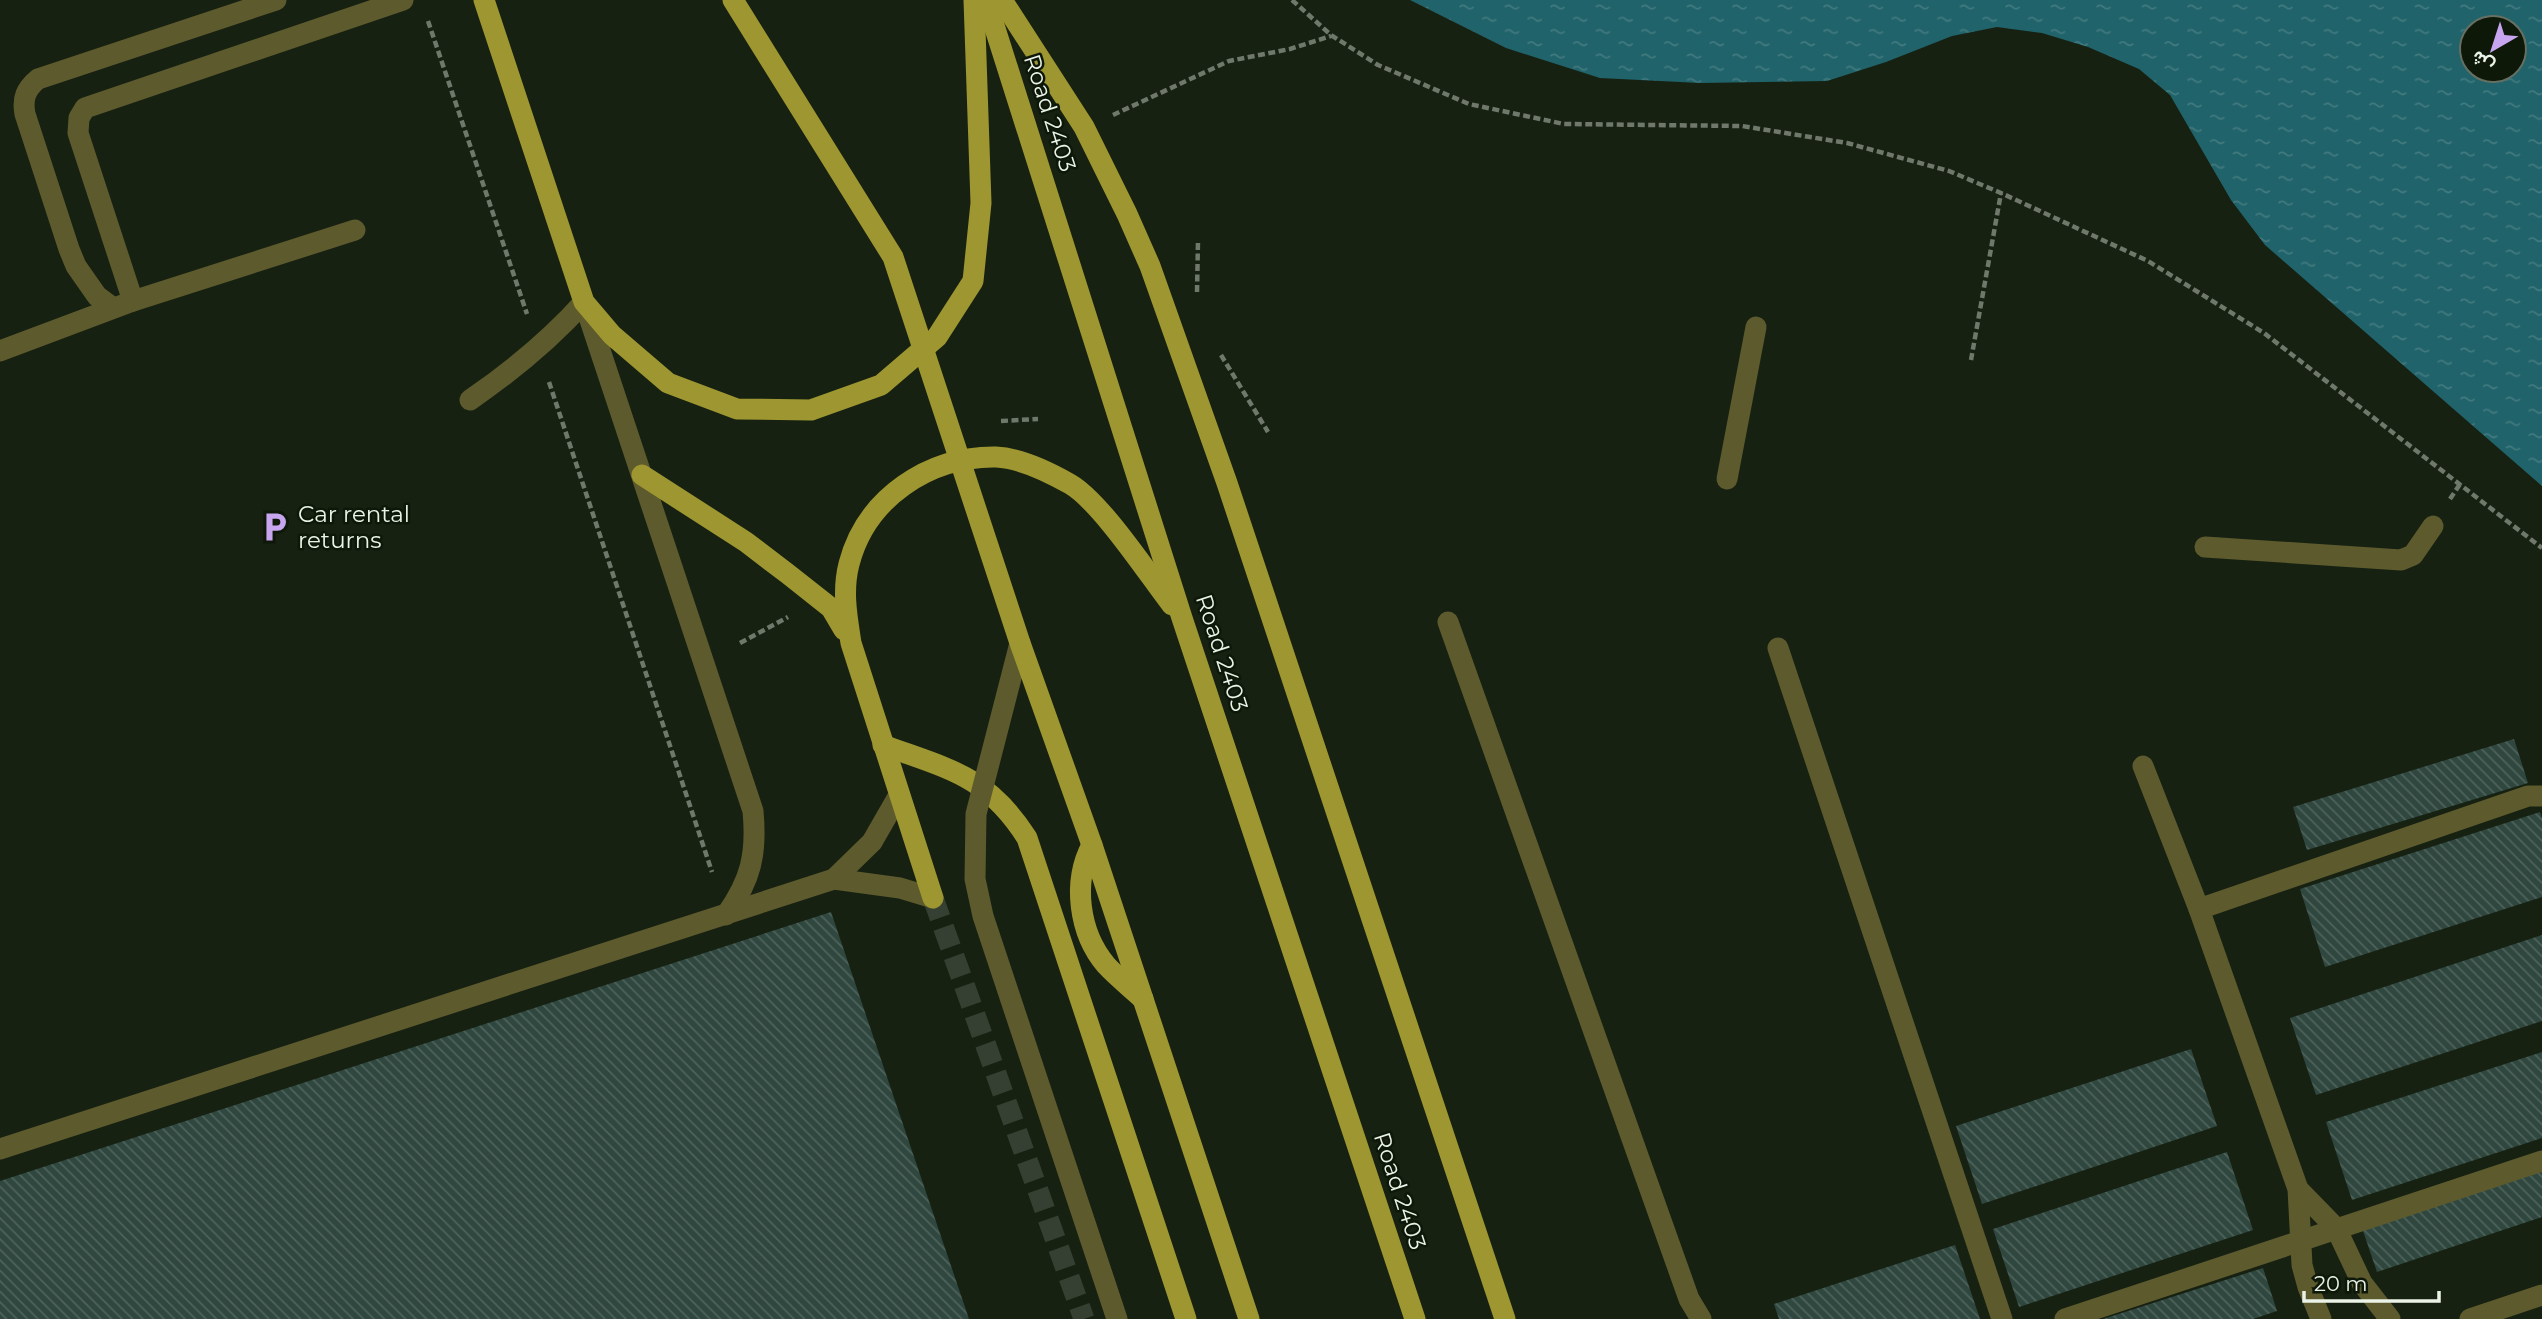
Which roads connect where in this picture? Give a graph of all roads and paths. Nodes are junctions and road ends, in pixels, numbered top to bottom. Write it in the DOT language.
graph roads {
  1 [pos="276,0"];
  2 [pos="403,0"];
  3 [pos="484,0"];
  4 [pos="733,0"];
  5 [pos="974,0"];
  6 [pos="986,0"];
  7 [pos="1002,0"];
  8 [pos="1292,0"];
  9 [pos="425,13"];
  10 [pos="1331,36"];
  11 [pos="1084,127"];
  12 [pos="2001,193"];
  13 [pos="355,230"];
  14 [pos="1198,242"];
  15 [pos="1197,297"];
  16 [pos="133,301"];
  17 [pos="584,302"];
  18 [pos="113,308"];
  19 [pos="1756,327"];
  20 [pos="538,348"];
  21 [pos="0,351"];
  22 [pos="1219,352"];
  23 [pos="1971,360"];
  24 [pos="470,400"];
  25 [pos="1268,432"];
  26 [pos="642,475"];
  27 [pos="1727,479"];
  28 [pos="2433,526"];
  29 [pos="2205,547"];
  30 [pos="2542,548"];
  31 [pos="789,617"];
  32 [pos="1182,618"];
  33 [pos="1448,622"];
  34 [pos="740,643"];
  35 [pos="851,643"];
  36 [pos="1020,643"];
  37 [pos="1778,648"];
  38 [pos="883,744"];
  39 [pos="2143,766"];
  40 [pos="899,795"];
  41 [pos="2542,796"];
  42 [pos="1092,845"];
  43 [pos="834,879"];
  44 [pos="933,898"];
  45 [pos="2199,909"];
  46 [pos="726,915"];
  47 [pos="1143,999"];
  48 [pos="0,1149"];
  49 [pos="2542,1161"];
  50 [pos="2298,1189"];
  51 [pos="2336,1228"];
  52 [pos="2300,1240"];
  53 [pos="2542,1295"];
  54 [pos="2519,1311"];
  55 [pos="1117,1319"];
  56 [pos="1186,1319"];
  57 [pos="1250,1319"];
  58 [pos="1415,1319"];
  59 [pos="1505,1319"];
  60 [pos="1701,1319"];
  61 [pos="2002,1319"];
  62 [pos="2065,1319"];
  63 [pos="2321,1319"];
  64 [pos="2390,1319"];
  65 [pos="2470,1319"];
  1 -- 18 [label="lane"];
  2 -- 16 [label="lane"];
  3 -- 17 [label="main road"];
  4 -- 36 [label="main road, bridge"];
  5 -- 17 [label="main road"];
  6 -- 32 [label="main road, Road 2403"];
  7 -- 11 [label="main road"];
  8 -- 10 [label="path"];
  9 -- 20 [label="path"];
  10 -- 11 [label="path"];
  10 -- 12 [label="path"];
  11 -- 59 [label="main road"];
  12 -- 23 [label="path"];
  12 -- 30 [label="path"];
  13 -- 16 [label="lane"];
  14 -- 15 [label="path"];
  16 -- 18 [label="lane"];
  17 -- 20 [label="lane"];
  17 -- 26 [label="lane"];
  18 -- 21 [label="lane"];
  19 -- 27 [label="lane"];
  20 -- 24 [label="lane"];
  20 -- 46 [label="path"];
  22 -- 25 [label="path"];
  26 -- 35 [label="main road"];
  26 -- 46 [label="lane"];
  28 -- 29 [label="lane"];
  31 -- 34 [label="path"];
  32 -- 35 [label="main road"];
  32 -- 58 [label="main road, Road 2403"];
  33 -- 60 [label="lane"];
  35 -- 38 [label="main road"];
  36 -- 42 [label="main road, bridge"];
  36 -- 55 [label="lane, bridge"];
  37 -- 61 [label="lane"];
  38 -- 40 [label="main road"];
  38 -- 56 [label="main road"];
  39 -- 45 [label="lane"];
  40 -- 43 [label="lane"];
  40 -- 44 [label="main road"];
  41 -- 45 [label="lane"];
  42 -- 47 [label="main road, bridge"];
  42 -- 47 [label="main road, bridge"];
  43 -- 44 [label="lane"];
  43 -- 46 [label="lane"];
  45 -- 50 [label="lane"];
  46 -- 48 [label="lane"];
  47 -- 57 [label="main road, bridge"];
  49 -- 51 [label="lane"];
  50 -- 51 [label="lane"];
  50 -- 52 [label="lane"];
  51 -- 52 [label="lane"];
  51 -- 64 [label="lane"];
  52 -- 62 [label="lane"];
  52 -- 63 [label="lane"];
  53 -- 54 [label="lane"];
  54 -- 65 [label="lane"];
}
